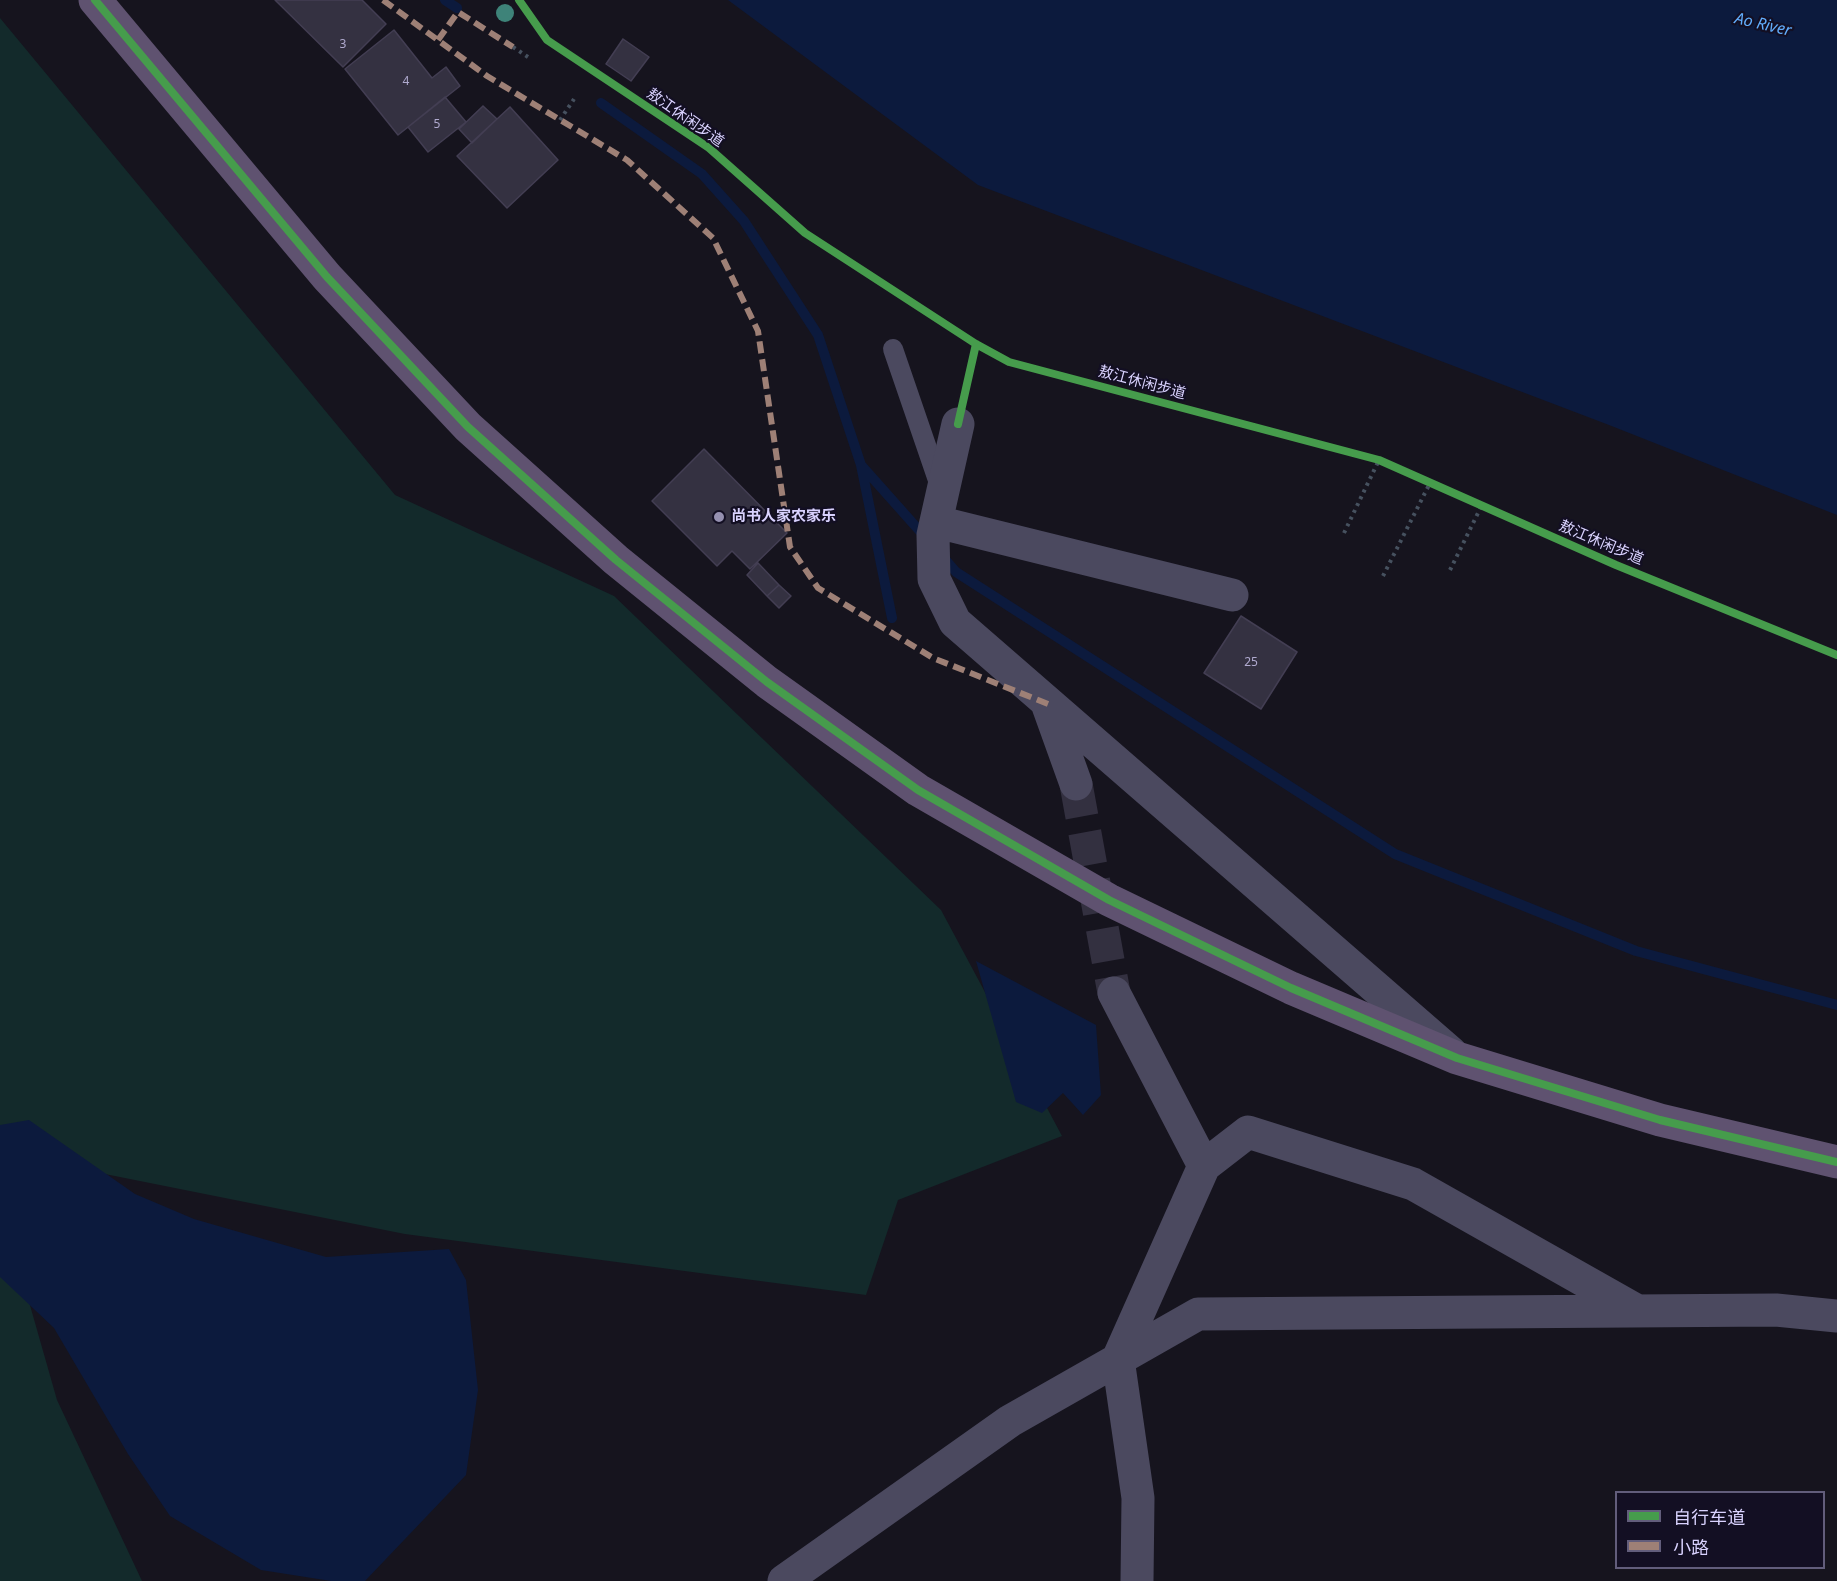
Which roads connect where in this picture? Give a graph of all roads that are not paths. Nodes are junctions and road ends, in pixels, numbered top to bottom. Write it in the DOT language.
graph roads {
  1 [pos="95,0"];
  2 [pos="893,349"];
  3 [pos="958,424"];
  4 [pos="938,517"];
  5 [pos="1232,595"];
  6 [pos="1048,704"];
  7 [pos="1076,784"];
  8 [pos="1114,993"];
  9 [pos="1457,1058"];
  10 [pos="1837,1162"];
  11 [pos="1204,1166"];
  12 [pos="1637,1311"];
  13 [pos="1837,1316"];
  14 [pos="1118,1359"];
  15 [pos="784,1581"];
  16 [pos="1137,1581"];
  1 -- 9 [label="main road"];
  2 -- 4 [label="lane"];
  3 -- 4 [label="street"];
  4 -- 5 [label="street"];
  4 -- 6 [label="street"];
  6 -- 7 [label="street"];
  6 -- 9 [label="street"];
  8 -- 11 [label="street"];
  9 -- 10 [label="main road"];
  11 -- 12 [label="street"];
  11 -- 14 [label="street"];
  12 -- 13 [label="street"];
  12 -- 14 [label="street"];
  14 -- 15 [label="street"];
  14 -- 16 [label="street"];
}
